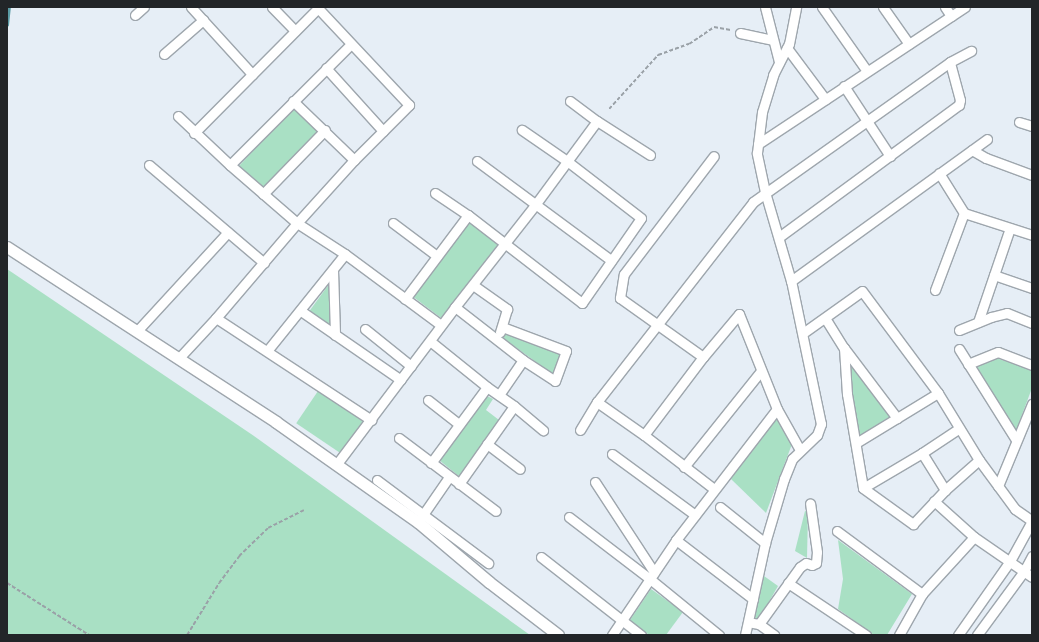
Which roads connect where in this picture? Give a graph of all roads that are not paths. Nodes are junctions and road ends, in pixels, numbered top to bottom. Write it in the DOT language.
graph roads {
  1 [pos="144,7"];
  2 [pos="191,7"];
  3 [pos="272,7"];
  4 [pos="765,7"];
  5 [pos="796,7"];
  6 [pos="822,7"];
  7 [pos="883,7"];
  8 [pos="945,7"];
  9 [pos="965,7"];
  10 [pos="319,8"];
  11 [pos="953,12"];
  12 [pos="135,15"];
  13 [pos="203,20"];
  14 [pos="295,31"];
  15 [pos="740,33"];
  16 [pos="772,40"];
  17 [pos="351,44"];
  18 [pos="908,44"];
  19 [pos="787,48"];
  20 [pos="971,51"];
  21 [pos="164,54"];
  22 [pos="779,62"];
  23 [pos="950,62"];
  24 [pos="326,68"];
  25 [pos="867,71"];
  26 [pos="252,74"];
  27 [pos="844,86"];
  28 [pos="825,99"];
  29 [pos="293,101"];
  30 [pos="570,101"];
  31 [pos="178,116"];
  32 [pos="597,121"];
  33 [pos="868,121"];
  34 [pos="1019,122"];
  35 [pos="1032,126"];
  36 [pos="325,130"];
  37 [pos="522,130"];
  38 [pos="383,131"];
  39 [pos="194,133"];
  40 [pos="987,139"];
  41 [pos="758,144"];
  42 [pos="972,150"];
  43 [pos="650,155"];
  44 [pos="714,156"];
  45 [pos="890,156"];
  46 [pos="354,160"];
  47 [pos="477,161"];
  48 [pos="567,161"];
  49 [pos="149,165"];
  50 [pos="230,165"];
  51 [pos="939,173"];
  52 [pos="1032,175"];
  53 [pos="765,192"];
  54 [pos="435,193"];
  55 [pos="263,194"];
  56 [pos="535,205"];
  57 [pos="964,213"];
  58 [pos="468,215"];
  59 [pos="297,222"];
  60 [pos="393,223"];
  61 [pos="1010,228"];
  62 [pos="228,232"];
  63 [pos="1032,235"];
  64 [pos="779,237"];
  65 [pos="506,243"];
  66 [pos="7,247"];
  67 [pos="345,254"];
  68 [pos="437,256"];
  69 [pos="611,260"];
  70 [pos="264,263"];
  71 [pos="333,270"];
  72 [pos="994,276"];
  73 [pos="791,281"];
  74 [pos="473,285"];
  75 [pos="1032,288"];
  76 [pos="935,290"];
  77 [pos="405,299"];
  78 [pos="455,307"];
  79 [pos="301,311"];
  80 [pos="216,318"];
  81 [pos="825,318"];
  82 [pos="978,322"];
  83 [pos="1032,323"];
  84 [pos="441,325"];
  85 [pos="656,325"];
  86 [pos="502,327"];
  87 [pos="365,329"];
  88 [pos="958,330"];
  89 [pos="137,331"];
  90 [pos="803,333"];
  91 [pos="335,335"];
  92 [pos="498,339"];
  93 [pos="430,341"];
  94 [pos="844,348"];
  95 [pos="959,349"];
  96 [pos="267,352"];
  97 [pos="702,357"];
  98 [pos="179,358"];
  99 [pos="523,360"];
  100 [pos="968,364"];
  101 [pos="1032,365"];
  102 [pos="411,366"];
  103 [pos="761,371"];
  104 [pos="401,380"];
  105 [pos="487,387"];
  106 [pos="938,393"];
  107 [pos="499,395"];
  108 [pos="428,400"];
  109 [pos="597,402"];
  110 [pos="1032,405"];
  111 [pos="514,406"];
  112 [pos="777,409"];
  113 [pos="897,418"];
  114 [pos="371,420"];
  115 [pos="459,424"];
  116 [pos="958,429"];
  117 [pos="543,430"];
  118 [pos="580,430"];
  119 [pos="644,435"];
  120 [pos="399,438"];
  121 [pos="1016,440"];
  122 [pos="856,443"];
  123 [pos="487,444"];
  124 [pos="800,450"];
  125 [pos="922,453"];
  126 [pos="612,454"];
  127 [pos="978,460"];
  128 [pos="431,463"];
  129 [pos="336,465"];
  130 [pos="684,467"];
  131 [pos="520,469"];
  132 [pos="449,477"];
  133 [pos="376,480"];
  134 [pos="595,482"];
  135 [pos="459,484"];
  136 [pos="998,486"];
  137 [pos="863,488"];
  138 [pos="714,489"];
  139 [pos="945,490"];
  140 [pos="934,501"];
  141 [pos="810,503"];
  142 [pos="720,507"];
  143 [pos="496,511"];
  144 [pos="695,515"];
  145 [pos="569,517"];
  146 [pos="420,518"];
  147 [pos="1032,521"];
  148 [pos="837,531"];
  149 [pos="974,537"];
  150 [pos="676,540"];
  151 [pos="765,544"];
  152 [pos="1032,556"];
  153 [pos="541,557"];
  154 [pos="1010,561"];
  155 [pos="488,563"];
  156 [pos="1024,571"];
  157 [pos="652,576"];
  158 [pos="1032,577"];
  159 [pos="788,583"];
  160 [pos="922,594"];
  161 [pos="753,599"];
  162 [pos="621,621"];
  163 [pos="748,621"];
  164 [pos="759,624"];
  165 [pos="558,635"];
  166 [pos="612,635"];
  167 [pos="641,635"];
  168 [pos="719,635"];
  169 [pos="745,635"];
  170 [pos="774,635"];
  171 [pos="866,635"];
  172 [pos="899,635"];
  173 [pos="958,635"];
  174 [pos="978,635"];
  1 -- 12 [label="street"];
  2 -- 13 [label="street"];
  3 -- 14 [label="street"];
  4 -- 16 [label="street"];
  5 -- 19 [label="street"];
  6 -- 25 [label="street"];
  7 -- 18 [label="street"];
  8 -- 11 [label="street"];
  9 -- 11 [label="street"];
  10 -- 14 [label="street"];
  10 -- 17 [label="street"];
  11 -- 18 [label="street"];
  13 -- 21 [label="street"];
  13 -- 26 [label="street"];
  14 -- 26 [label="street"];
  15 -- 16 [label="street"];
  16 -- 22 [label="street"];
  17 -- 24 [label="street"];
  17 -- 38 [label="street"];
  18 -- 25 [label="street"];
  19 -- 22 [label="street"];
  19 -- 28 [label="street"];
  20 -- 23 [label="street"];
  22 -- 41 [label="street"];
  23 -- 33 [label="street"];
  23 -- 45 [label="street"];
  24 -- 29 [label="street"];
  24 -- 38 [label="street"];
  25 -- 27 [label="street"];
  26 -- 39 [label="street"];
  27 -- 28 [label="street"];
  27 -- 33 [label="street"];
  28 -- 41 [label="street"];
  29 -- 36 [label="street"];
  29 -- 50 [label="street"];
  30 -- 32 [label="street"];
  31 -- 39 [label="street"];
  32 -- 43 [label="street"];
  32 -- 48 [label="street"];
  33 -- 45 [label="street"];
  33 -- 53 [label="street"];
  34 -- 35 [label="street"];
  36 -- 46 [label="street"];
  36 -- 55 [label="street"];
  37 -- 48 [label="street"];
  38 -- 46 [label="street"];
  39 -- 50 [label="street"];
  40 -- 42 [label="street"];
  41 -- 53 [label="street"];
  42 -- 51 [label="street"];
  42 -- 52 [label="street"];
  44 -- 85 [label="street"];
  45 -- 64 [label="street"];
  46 -- 59 [label="street"];
  47 -- 56 [label="street"];
  48 -- 56 [label="street"];
  48 -- 69 [label="street"];
  49 -- 62 [label="street"];
  50 -- 55 [label="street"];
  51 -- 57 [label="street"];
  51 -- 73 [label="street"];
  53 -- 64 [label="street"];
  53 -- 85 [label="street"];
  54 -- 58 [label="street"];
  55 -- 59 [label="street"];
  56 -- 65 [label="street"];
  56 -- 69 [label="street"];
  57 -- 61 [label="street"];
  57 -- 76 [label="street"];
  58 -- 65 [label="street"];
  58 -- 68 [label="street"];
  59 -- 67 [label="street"];
  59 -- 70 [label="street"];
  60 -- 68 [label="street"];
  61 -- 63 [label="street"];
  61 -- 72 [label="street"];
  62 -- 70 [label="street"];
  62 -- 89 [label="street"];
  64 -- 73 [label="street"];
  65 -- 69 [label="street"];
  65 -- 74 [label="street"];
  66 -- 89 [label="street"];
  67 -- 71 [label="street"];
  67 -- 77 [label="street"];
  68 -- 77 [label="street"];
  70 -- 80 [label="street"];
  71 -- 79 [label="street"];
  71 -- 91 [label="street"];
  72 -- 75 [label="street"];
  72 -- 82 [label="street"];
  73 -- 90 [label="street"];
  74 -- 78 [label="street"];
  74 -- 86 [label="street"];
  77 -- 84 [label="street"];
  78 -- 84 [label="street"];
  78 -- 92 [label="street"];
  79 -- 91 [label="street"];
  79 -- 96 [label="street"];
  80 -- 96 [label="street"];
  80 -- 98 [label="street"];
  81 -- 90 [label="street"];
  81 -- 94 [label="street"];
  81 -- 106 [label="street"];
  82 -- 83 [label="street"];
  82 -- 88 [label="street"];
  84 -- 93 [label="street"];
  85 -- 97 [label="street"];
  85 -- 109 [label="street"];
  86 -- 92 [label="street"];
  86 -- 99 [label="street"];
  87 -- 102 [label="street"];
  89 -- 98 [label="street"];
  90 -- 124 [label="street"];
  91 -- 104 [label="street"];
  92 -- 99 [label="street"];
  93 -- 102 [label="street"];
  93 -- 105 [label="street"];
  94 -- 113 [label="street"];
  94 -- 122 [label="street"];
  95 -- 100 [label="street"];
  96 -- 114 [label="street"];
  97 -- 103 [label="street"];
  97 -- 119 [label="street"];
  98 -- 129 [label="street"];
  99 -- 107 [label="street"];
  100 -- 101 [label="street"];
  100 -- 121 [label="street"];
  102 -- 104 [label="street"];
  103 -- 112 [label="street"];
  103 -- 130 [label="street"];
  104 -- 114 [label="street"];
  105 -- 107 [label="street"];
  105 -- 115 [label="street"];
  106 -- 113 [label="street"];
  106 -- 116 [label="street"];
  107 -- 111 [label="street"];
  108 -- 115 [label="street"];
  109 -- 118 [label="street"];
  109 -- 119 [label="street"];
  110 -- 121 [label="street"];
  111 -- 117 [label="street"];
  111 -- 123 [label="street"];
  112 -- 124 [label="street"];
  112 -- 138 [label="street"];
  113 -- 122 [label="street"];
  114 -- 129 [label="street"];
  115 -- 128 [label="street"];
  116 -- 125 [label="street"];
  116 -- 127 [label="street"];
  119 -- 130 [label="street"];
  120 -- 128 [label="street"];
  121 -- 136 [label="street"];
  122 -- 137 [label="street"];
  123 -- 131 [label="street"];
  123 -- 135 [label="street"];
  124 -- 151 [label="street"];
  125 -- 137 [label="street"];
  125 -- 139 [label="street"];
  126 -- 144 [label="street"];
  127 -- 136 [label="street"];
  127 -- 139 [label="street"];
  128 -- 132 [label="street"];
  129 -- 146 [label="street"];
  130 -- 138 [label="street"];
  132 -- 135 [label="street"];
  132 -- 146 [label="street"];
  133 -- 146 [label="street"];
  134 -- 157 [label="street"];
  135 -- 143 [label="street"];
  136 -- 147 [label="street"];
  137 -- 140 [label="street"];
  138 -- 144 [label="street"];
  139 -- 140 [label="street"];
  140 -- 149 [label="street"];
  141 -- 159 [label="street"];
  142 -- 151 [label="street"];
  144 -- 150 [label="street"];
  145 -- 157 [label="street"];
  146 -- 155 [label="street"];
  146 -- 165 [label="street"];
  147 -- 154 [label="street"];
  148 -- 160 [label="street"];
  149 -- 154 [label="street"];
  149 -- 160 [label="street"];
  150 -- 157 [label="street"];
  150 -- 161 [label="street"];
  151 -- 161 [label="street"];
  152 -- 156 [label="street"];
  153 -- 162 [label="street"];
  154 -- 156 [label="street"];
  154 -- 173 [label="street"];
  156 -- 158 [label="street"];
  156 -- 174 [label="street"];
  157 -- 162 [label="street"];
  157 -- 168 [label="street"];
  159 -- 164 [label="street"];
  159 -- 171 [label="street"];
  160 -- 172 [label="street"];
  161 -- 163 [label="street"];
  162 -- 166 [label="street"];
  162 -- 167 [label="street"];
  163 -- 164 [label="street"];
  163 -- 169 [label="street"];
  164 -- 170 [label="street"];
}
